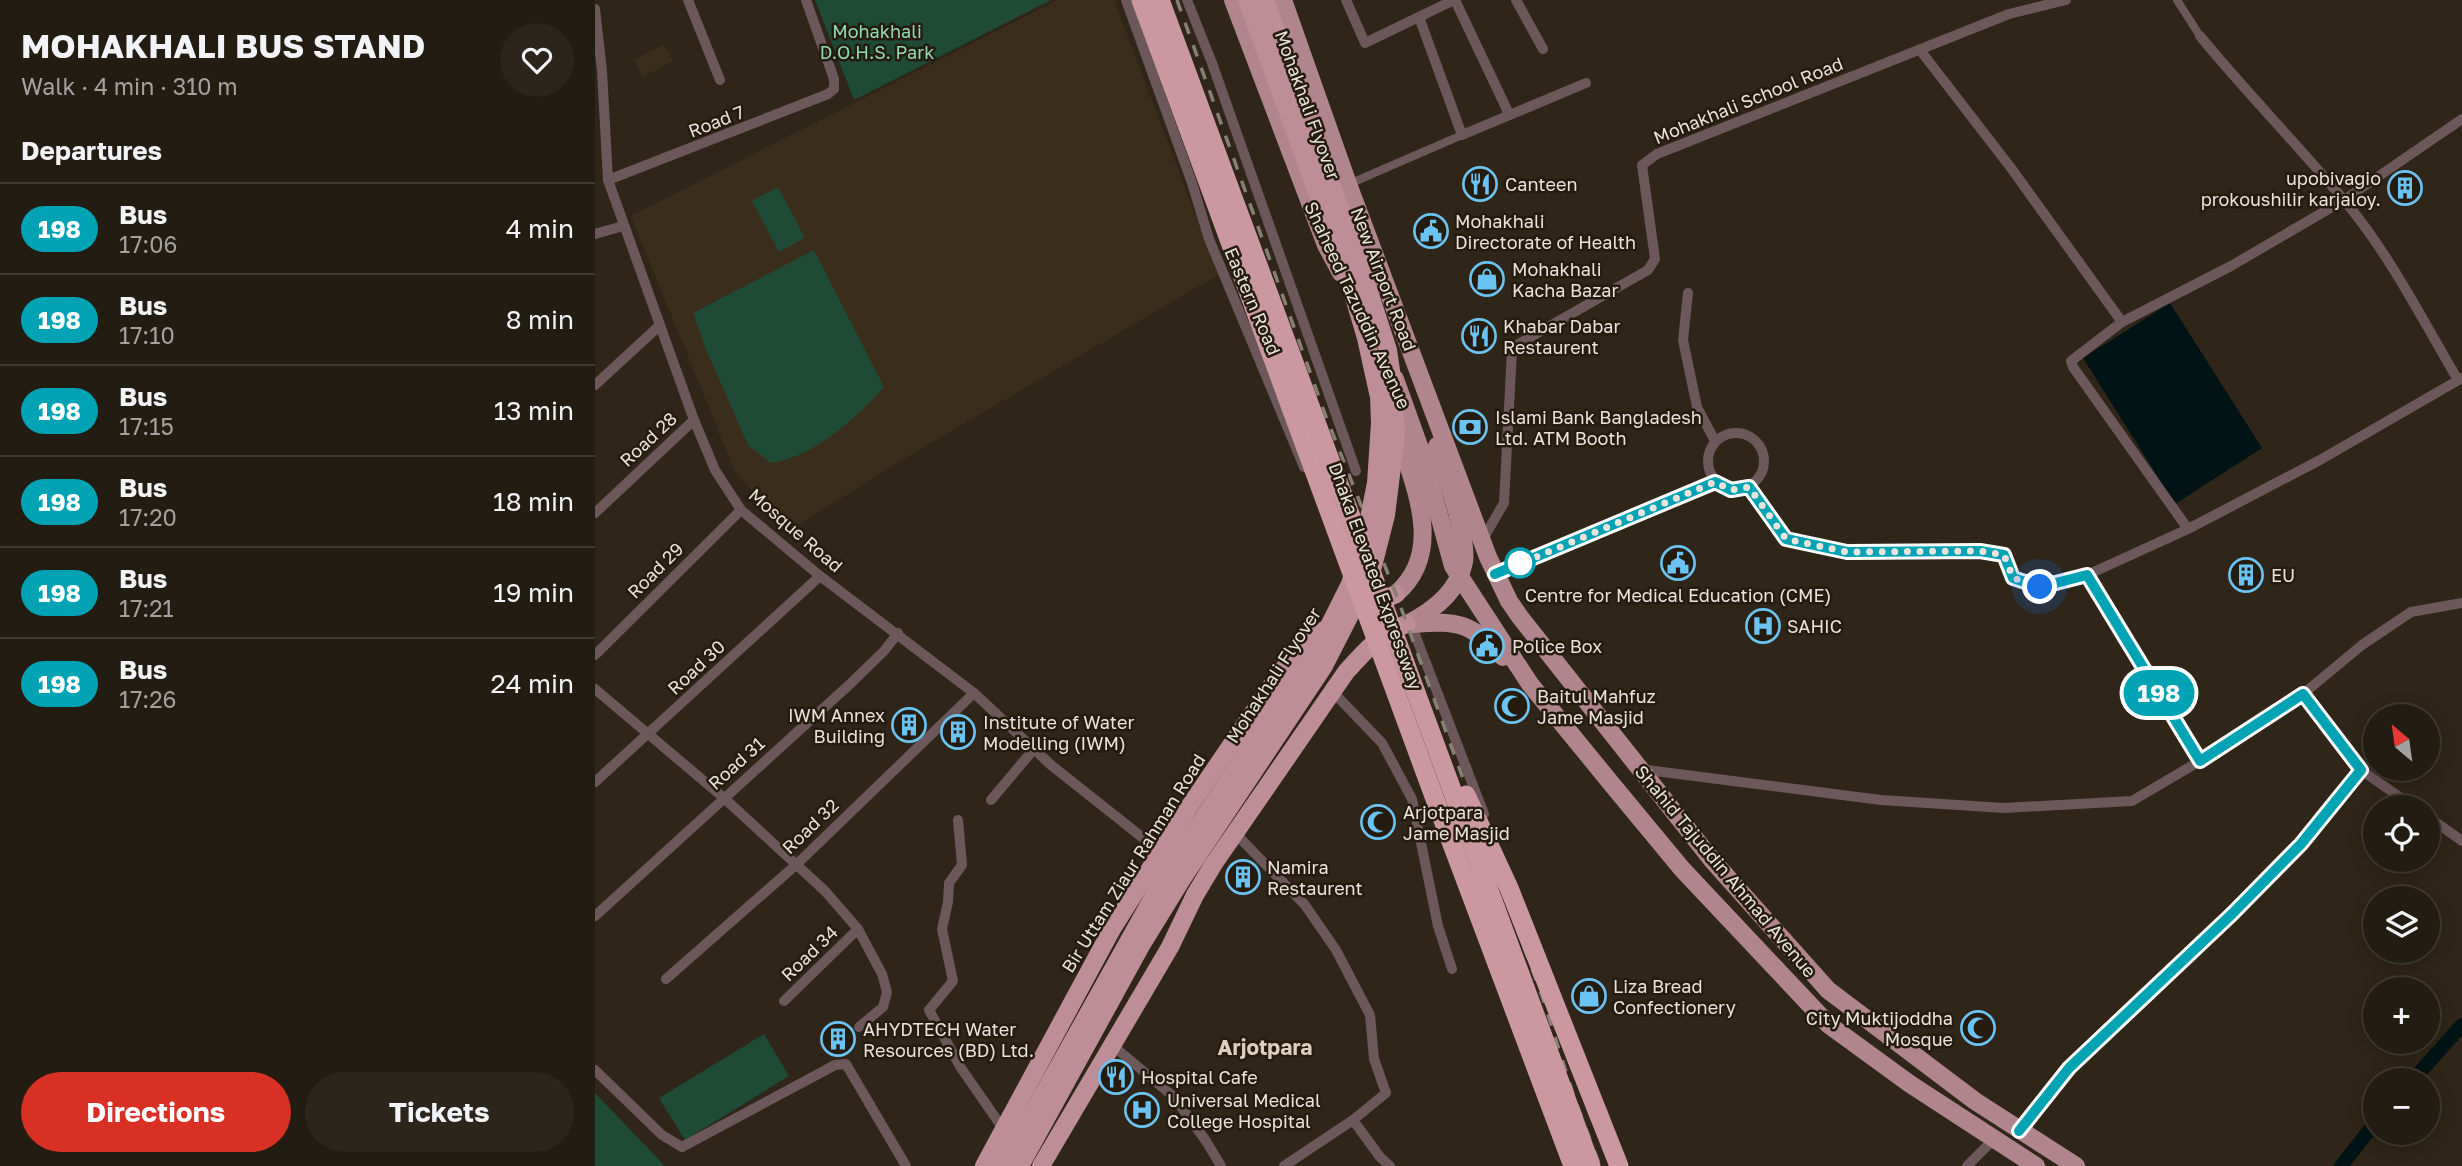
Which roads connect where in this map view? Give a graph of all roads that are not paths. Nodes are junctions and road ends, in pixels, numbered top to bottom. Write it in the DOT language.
graph roads {
  1 [pos="688,0"];
  2 [pos="806,0"];
  3 [pos="1126,0"];
  4 [pos="1141,0"];
  5 [pos="1160,0"];
  6 [pos="1187,0"];
  7 [pos="1238,0"];
  8 [pos="1265,0"];
  9 [pos="1346,0"];
  10 [pos="1454,0"];
  11 [pos="1516,0"];
  12 [pos="2066,0"];
  13 [pos="2177,0"];
  14 [pos="1284,1"];
  15 [pos="595,9"];
  16 [pos="1419,18"];
  17 [pos="2200,36"];
  18 [pos="1247,38"];
  19 [pos="1543,49"];
  20 [pos="1920,50"];
  21 [pos="599,72"];
  22 [pos="720,80"];
  23 [pos="1585,83"];
  24 [pos="1509,114"];
  25 [pos="2462,119"];
  26 [pos="1462,135"];
  27 [pos="595,174"];
  28 [pos="608,175"];
  29 [pos="1348,184"];
  30 [pos="2344,200"];
  31 [pos="623,226"];
  32 [pos="595,234"];
  33 [pos="1326,245"];
  34 [pos="1688,293"];
  35 [pos="2122,322"];
  36 [pos="659,326"];
  37 [pos="1403,329"];
  38 [pos="2460,379"];
  39 [pos="595,385"];
  40 [pos="694,420"];
  41 [pos="1715,441"];
  42 [pos="1356,471"];
  43 [pos="1715,482"];
  44 [pos="1749,487"];
  45 [pos="741,510"];
  46 [pos="595,513"];
  47 [pos="2188,529"];
  48 [pos="1485,548"];
  49 [pos="1495,574"];
  50 [pos="2087,575"];
  51 [pos="820,576"];
  52 [pos="1459,576"];
  53 [pos="1396,594"];
  54 [pos="2462,603"];
  55 [pos="1372,605"];
  56 [pos="1403,627"];
  57 [pos="898,633"];
  58 [pos="595,655"];
  59 [pos="1530,684"];
  60 [pos="595,689"];
  61 [pos="1332,691"];
  62 [pos="974,693"];
  63 [pos="2303,694"];
  64 [pos="648,735"];
  65 [pos="1034,749"];
  66 [pos="1439,753"];
  67 [pos="2200,761"];
  68 [pos="1639,769"];
  69 [pos="2361,770"];
  70 [pos="595,782"];
  71 [pos="2397,795"];
  72 [pos="724,798"];
  73 [pos="991,800"];
  74 [pos="958,820"];
  75 [pos="2440,825"];
  76 [pos="1235,833"];
  77 [pos="2462,841"];
  78 [pos="1162,853"];
  79 [pos="797,864"];
  80 [pos="1213,865"];
  81 [pos="595,916"];
  82 [pos="858,929"];
  83 [pos="1452,970"];
  84 [pos="666,979"];
  85 [pos="785,1001"];
  86 [pos="859,1027"];
  87 [pos="1112,1045"];
  88 [pos="595,1070"];
  89 [pos="1353,1120"];
  90 [pos="1004,1130"];
  91 [pos="2019,1131"];
  92 [pos="1994,1138"];
  93 [pos="906,1166"];
  94 [pos="984,1166"];
  95 [pos="1003,1166"];
  96 [pos="1020,1166"];
  97 [pos="1041,1166"];
  98 [pos="1221,1166"];
  99 [pos="1284,1166"];
  100 [pos="1390,1166"];
  101 [pos="1573,1166"];
  102 [pos="1581,1166"];
  103 [pos="1591,1166"];
  104 [pos="1620,1166"];
  105 [pos="1967,1166"];
  106 [pos="2036,1166"];
  107 [pos="2076,1166"];
  1 -- 22 [label="street"];
  2 -- 28 [label="street, Road 7"];
  3 -- 55 [label="street, Eastern Road"];
  4 -- 101 [label="highway, Dhaka Elevated Expressway, bridge"];
  5 -- 66 [label="highway, Dhaka Elevated Expressway, bridge"];
  6 -- 42 [label="street"];
  7 -- 18 [label="main road"];
  7 -- 95 [label="highway, Mohakhali Flyover, bridge"];
  8 -- 96 [label="highway, Mohakhali Flyover, bridge"];
  9 -- 16 [label="street"];
  10 -- 16 [label="street"];
  10 -- 24 [label="street"];
  11 -- 19 [label="street"];
  12 -- 20 [label="street, Mohakhali School Road"];
  13 -- 17 [label="street"];
  14 -- 18 [label="main road"];
  14 -- 29 [label="main road, New Airport Road"];
  15 -- 21 [label="street, Mosque Road"];
  16 -- 26 [label="street"];
  17 -- 30 [label="street"];
  18 -- 33 [label="main road, Shaheed Tazuddin Avenue"];
  20 -- 35 [label="street"];
  20 -- 48 [label="street, Mohakhali School Road"];
  21 -- 28 [label="street, Mosque Road"];
  23 -- 24 [label="street"];
  24 -- 26 [label="street"];
  25 -- 30 [label="street"];
  26 -- 29 [label="street"];
  27 -- 28 [label="street, Road 7"];
  28 -- 31 [label="street, Mosque Road"];
  29 -- 37 [label="main road, New Airport Road"];
  30 -- 35 [label="street"];
  30 -- 38 [label="street"];
  31 -- 32 [label="street"];
  31 -- 36 [label="street, Mosque Road"];
  33 -- 52 [label="main road, Shaheed Tazuddin Avenue"];
  33 -- 53 [label="main road, Bir Uttam Ziaur Rahman Road"];
  34 -- 41 [label="street"];
  35 -- 47 [label="street"];
  36 -- 39 [label="street"];
  36 -- 40 [label="street, Mosque Road"];
  37 -- 48 [label="main road, New Airport Road"];
  37 -- 52 [label="main road"];
  38 -- 47 [label="street"];
  40 -- 45 [label="street, Mosque Road"];
  40 -- 46 [label="street, Road 28"];
  41 -- 43 [label="street"];
  41 -- 44 [label="street"];
  43 -- 44 [label="street"];
  43 -- 49 [label="street"];
  44 -- 50 [label="street"];
  45 -- 51 [label="street, Mosque Road"];
  45 -- 58 [label="street, Road 29"];
  47 -- 50 [label="street"];
  48 -- 49 [label="main road"];
  49 -- 68 [label="main road, Shahid Tajuddin Ahmad Avenue"];
  50 -- 67 [label="street"];
  51 -- 57 [label="street, Mosque Road"];
  51 -- 64 [label="street, Road 30"];
  52 -- 56 [label="main road"];
  52 -- 59 [label="main road, Shahid Tajuddin Ahmad Avenue"];
  53 -- 55 [label="highway, Bir Uttam Ziaur Rahman Road"];
  54 -- 63 [label="street"];
  55 -- 78 [label="highway, Bir Uttam Ziaur Rahman Road"];
  56 -- 59 [label="main road"];
  56 -- 61 [label="highway"];
  56 -- 102 [label="street"];
  56 -- 104 [label="street"];
  57 -- 62 [label="street, Mosque Road"];
  57 -- 72 [label="street, Road 31"];
  59 -- 92 [label="main road, Shahid Tajuddin Ahmad Avenue"];
  60 -- 64 [label="street"];
  61 -- 76 [label="highway"];
  61 -- 83 [label="street"];
  62 -- 65 [label="street, Mosque Road"];
  62 -- 79 [label="street, Road 32"];
  63 -- 67 [label="street"];
  63 -- 69 [label="street"];
  64 -- 70 [label="street, Road 30"];
  64 -- 72 [label="street"];
  65 -- 73 [label="street"];
  65 -- 78 [label="street, Mosque Road"];
  66 -- 103 [label="highway, Dhaka Elevated Expressway, bridge"];
  66 -- 104 [label="highway, bridge"];
  67 -- 68 [label="street"];
  68 -- 91 [label="main road, Shahid Tajuddin Ahmad Avenue"];
  69 -- 71 [label="street"];
  69 -- 91 [label="street"];
  72 -- 79 [label="street"];
  72 -- 81 [label="street, Road 31"];
  74 -- 90 [label="street"];
  75 -- 77 [label="street"];
  76 -- 80 [label="highway"];
  76 -- 89 [label="street"];
  78 -- 80 [label="street, Mosque Road"];
  78 -- 90 [label="highway, Bir Uttam Ziaur Rahman Road"];
  79 -- 82 [label="street"];
  79 -- 84 [label="street, Road 32"];
  80 -- 87 [label="highway"];
  82 -- 85 [label="street, Road 34"];
  82 -- 86 [label="street"];
  87 -- 97 [label="highway"];
  87 -- 98 [label="street"];
  88 -- 93 [label="street"];
  89 -- 99 [label="street"];
  89 -- 100 [label="street"];
  90 -- 94 [label="highway, Bir Uttam Ziaur Rahman Road"];
  91 -- 107 [label="main road, Shahid Tajuddin Ahmad Avenue"];
  92 -- 105 [label="street"];
  92 -- 106 [label="main road, Shahid Tajuddin Ahmad Avenue"];
}
